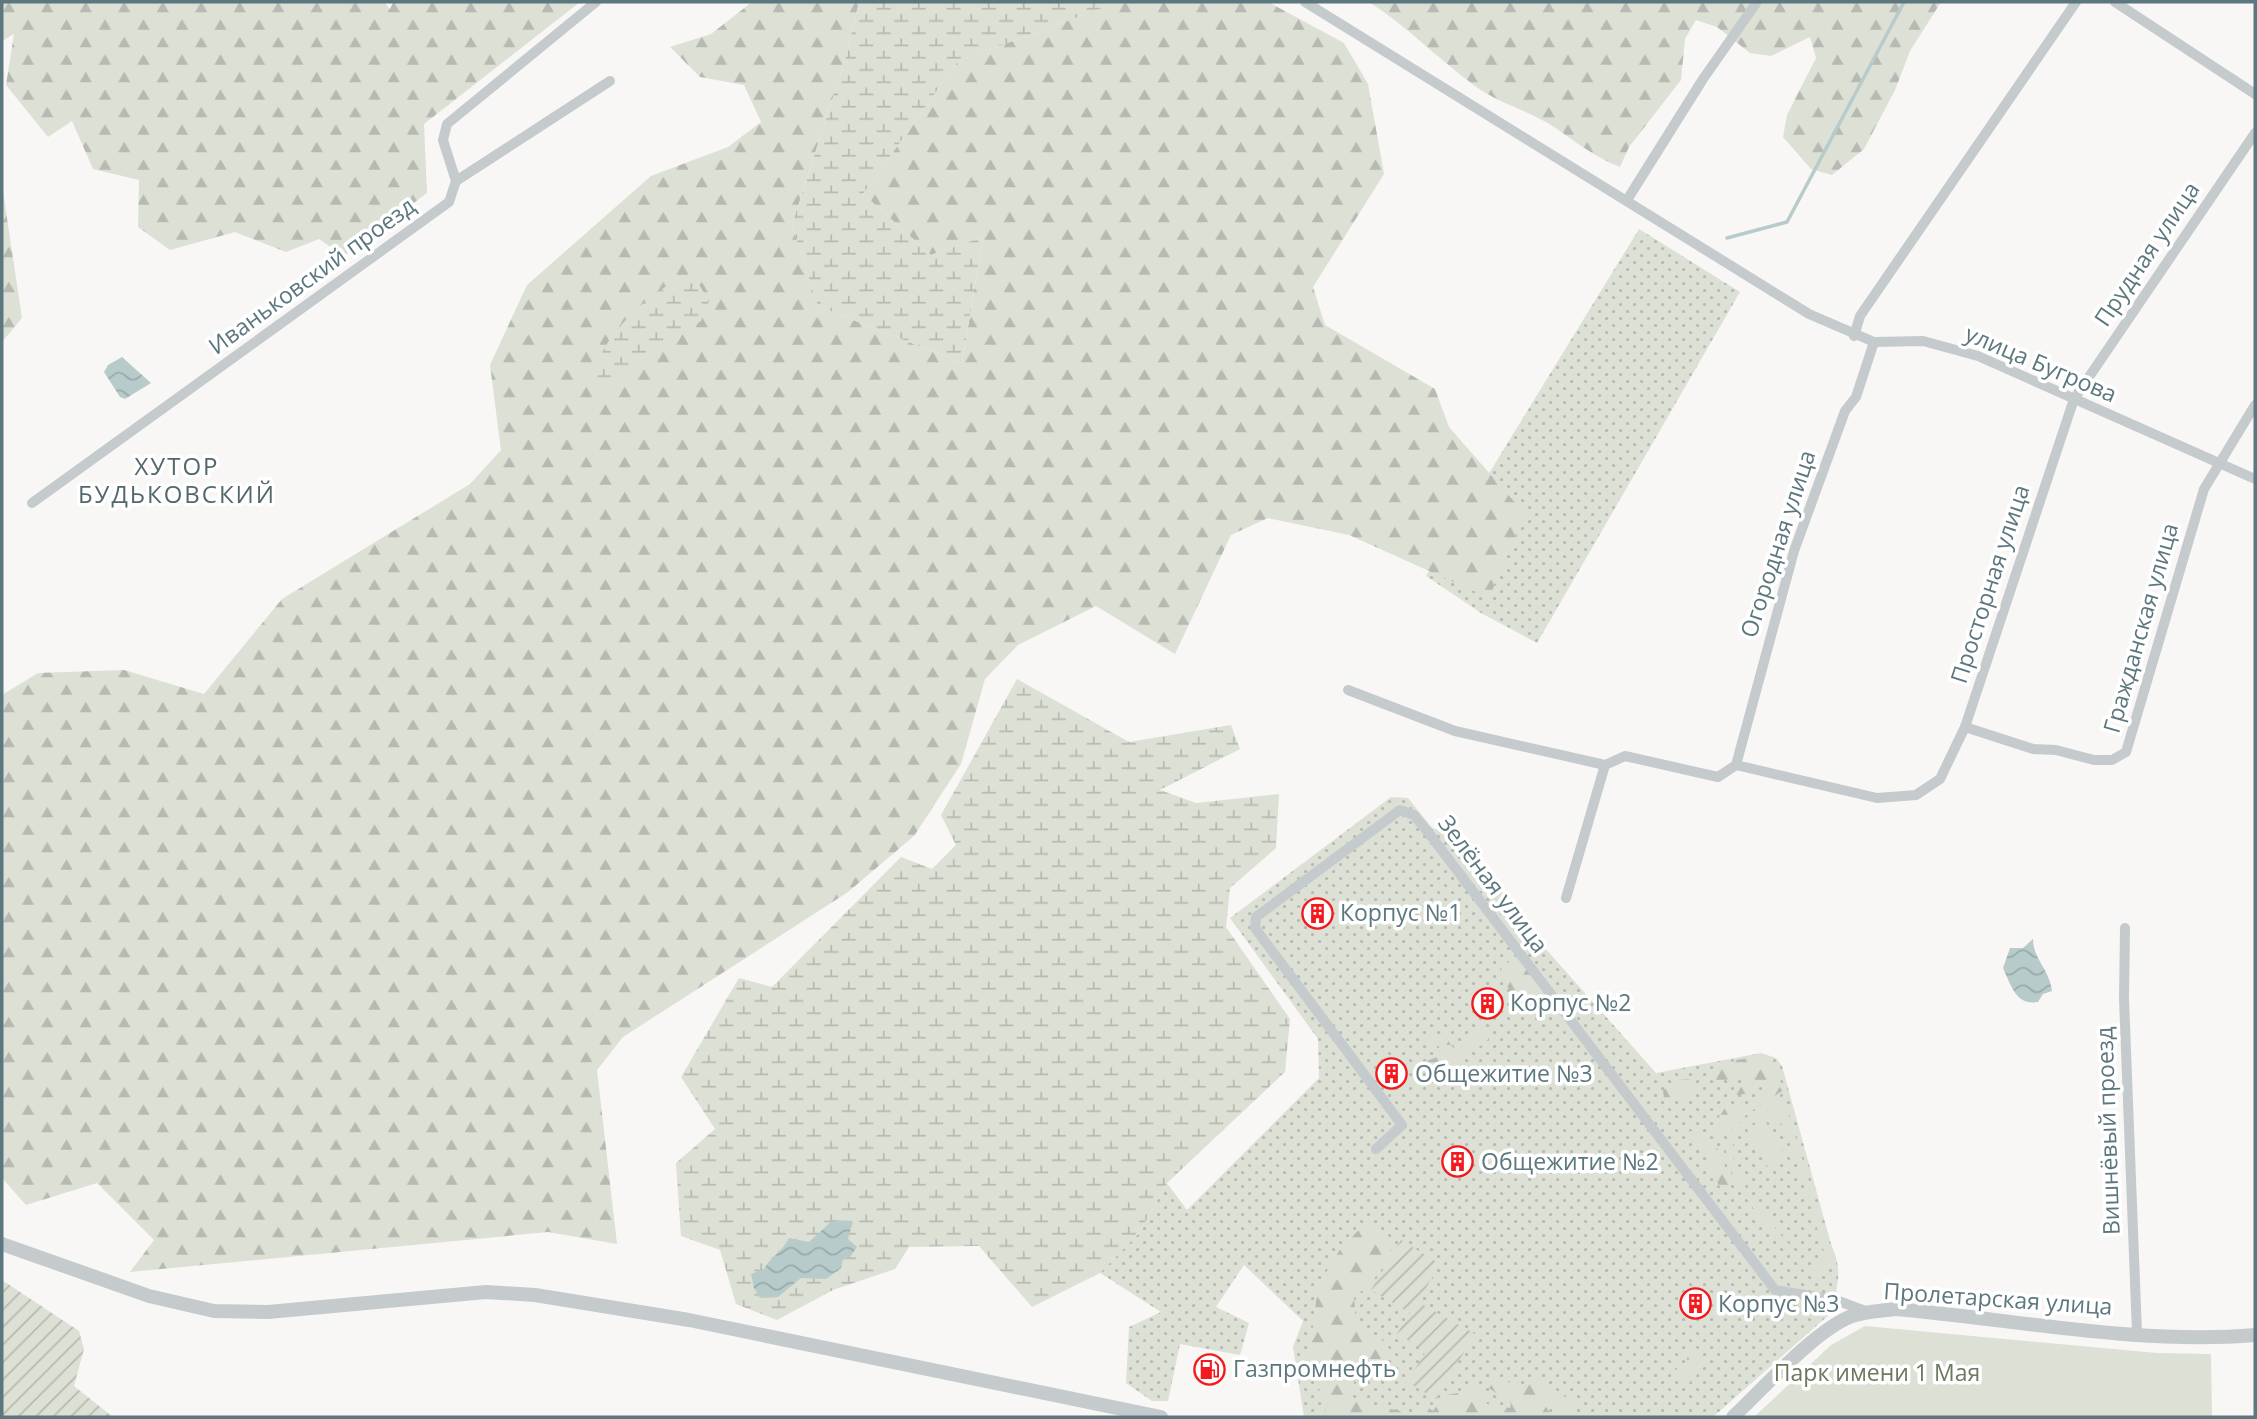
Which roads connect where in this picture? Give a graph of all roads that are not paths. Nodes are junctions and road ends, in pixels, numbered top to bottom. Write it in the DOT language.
graph roads {
  1 [pos="596,2"];
  2 [pos="1305,2"];
  3 [pos="1757,2"];
  4 [pos="2076,2"];
  5 [pos="2115,2"];
  6 [pos="610,81"];
  7 [pos="2255,94"];
  8 [pos="2255,133"];
  9 [pos="456,181"];
  10 [pos="1627,200"];
  11 [pos="1854,336"];
  12 [pos="1874,342"];
  13 [pos="2074,399"];
  14 [pos="2255,405"];
  15 [pos="2218,463"];
  16 [pos="2255,479"];
  17 [pos="32,503"];
  18 [pos="1348,690"];
  19 [pos="1965,727"];
  20 [pos="1605,765"];
  21 [pos="1736,765"];
  22 [pos="1566,898"];
  23 [pos="2125,928"];
  24 [pos="1376,1149"];
  25 [pos="2,1244"];
  26 [pos="1868,1312"];
  27 [pos="2137,1333"];
  28 [pos="2255,1335"];
  29 [pos="1161,1417"];
  30 [pos="1733,1417"];
  1 -- 9 [label="street"];
  2 -- 10 [label="street, улица Бугрова"];
  3 -- 10 [label="street"];
  4 -- 11 [label="street"];
  5 -- 7 [label="street"];
  6 -- 9 [label="street, Иваньковский проезд"];
  8 -- 13 [label="street, Прудная улица"];
  9 -- 17 [label="street, Иваньковский проезд"];
  10 -- 11 [label="street, улица Бугрова"];
  11 -- 12 [label="street, улица Бугрова"];
  12 -- 13 [label="street, улица Бугрова"];
  12 -- 21 [label="street, Огородная улица"];
  13 -- 15 [label="street, улица Бугрова"];
  13 -- 19 [label="street, Просторная улица"];
  14 -- 15 [label="street, Гражданская улица"];
  15 -- 16 [label="street, улица Бугрова"];
  15 -- 19 [label="street, Гражданская улица"];
  18 -- 20 [label="street"];
  19 -- 21 [label="street, Просторная улица"];
  20 -- 21 [label="street"];
  20 -- 22 [label="street"];
  23 -- 27 [label="street, Вишнёвый проезд"];
  24 -- 26 [label="street, Зелёная улица"];
  25 -- 29 [label="street"];
  26 -- 27 [label="street, Пролетарская улица"];
  26 -- 30 [label="street, Пролетарская улица"];
  27 -- 28 [label="street, Пролетарская улица"];
}
